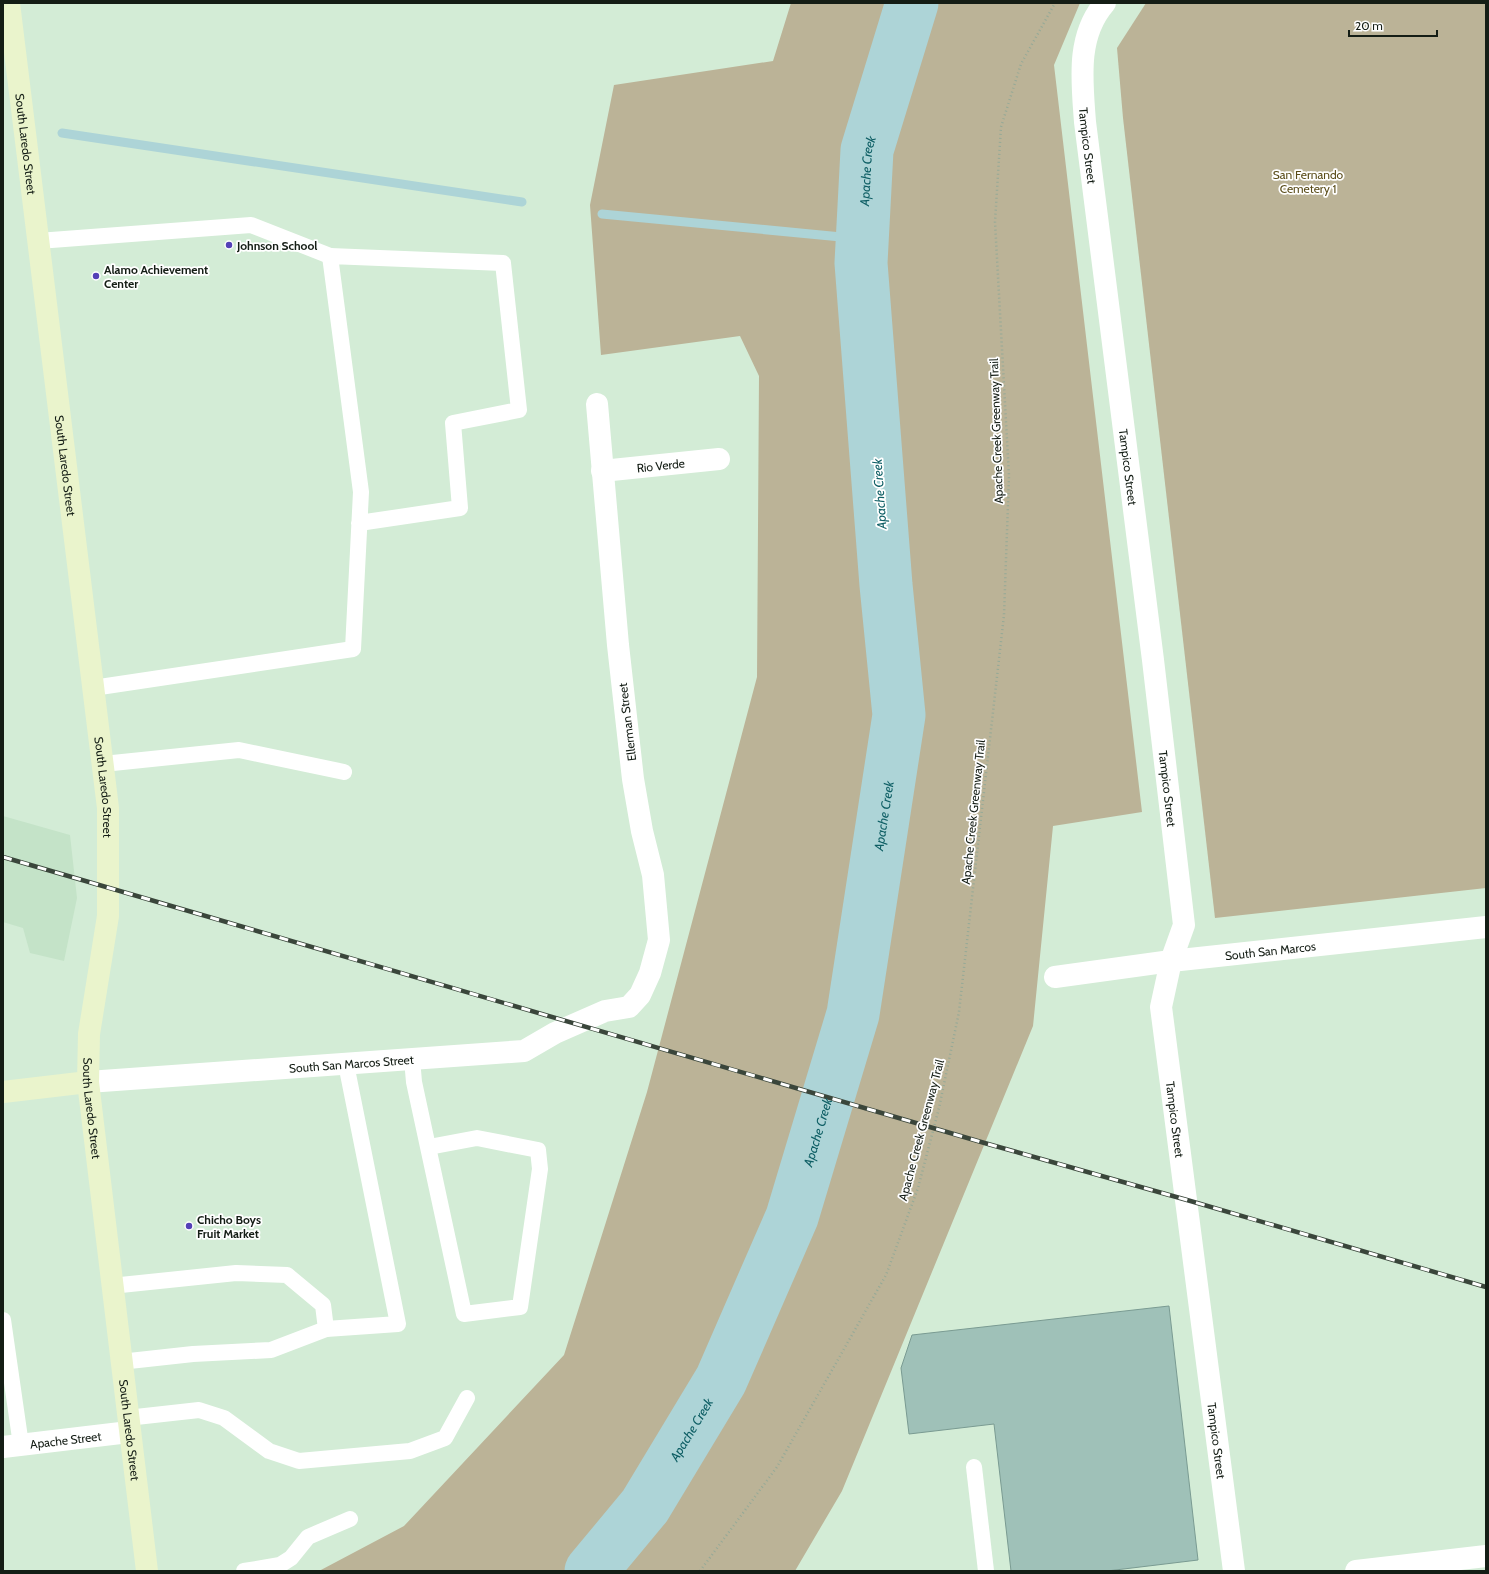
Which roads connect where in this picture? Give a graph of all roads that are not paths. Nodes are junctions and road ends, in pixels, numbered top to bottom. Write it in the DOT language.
graph roads {
  1 [pos="9,3"];
  2 [pos="1104,5"];
  3 [pos="38,242"];
  4 [pos="330,256"];
  5 [pos="597,404"];
  6 [pos="719,460"];
  7 [pos="602,471"];
  8 [pos="359,523"];
  9 [pos="94,688"];
  10 [pos="103,764"];
  11 [pos="344,772"];
  12 [pos="1486,927"];
  13 [pos="1171,961"];
  14 [pos="1055,976"];
  15 [pos="605,1011"];
  16 [pos="412,1059"];
  17 [pos="346,1064"];
  18 [pos="88,1082"];
  19 [pos="3,1092"];
  20 [pos="429,1147"];
  21 [pos="111,1286"];
  22 [pos="3,1320"];
  23 [pos="326,1329"];
  24 [pos="120,1362"];
  25 [pos="467,1398"];
  26 [pos="128,1425"];
  27 [pos="12,1446"];
  28 [pos="974,1467"];
  29 [pos="350,1519"];
  30 [pos="1486,1556"];
  31 [pos="147,1571"];
  32 [pos="244,1571"];
  33 [pos="986,1571"];
  34 [pos="1234,1571"];
  35 [pos="1356,1571"];
  1 -- 3 [label="main road, South Laredo Street"];
  2 -- 13 [label="street, Tampico Street"];
  3 -- 4 [label="lane"];
  3 -- 9 [label="main road, South Laredo Street"];
  4 -- 8 [label="lane"];
  4 -- 8 [label="lane"];
  5 -- 7 [label="street, Ellerman Street"];
  6 -- 7 [label="street, Rio Verde"];
  7 -- 15 [label="street, Ellerman Street"];
  8 -- 9 [label="lane"];
  9 -- 10 [label="main road, South Laredo Street"];
  10 -- 11 [label="lane"];
  10 -- 18 [label="main road, South Laredo Street"];
  12 -- 13 [label="street, South San Marcos"];
  13 -- 14 [label="street, South San Marcos"];
  13 -- 34 [label="street, Tampico Street"];
  15 -- 16 [label="street, South San Marcos Street"];
  16 -- 17 [label="street, South San Marcos Street"];
  16 -- 20 [label="lane"];
  17 -- 18 [label="street, South San Marcos Street"];
  17 -- 23 [label="lane"];
  18 -- 19 [label="main road"];
  18 -- 21 [label="main road, South Laredo Street"];
  20 -- 20 [label="lane"];
  21 -- 23 [label="lane"];
  21 -- 24 [label="main road, South Laredo Street"];
  22 -- 27 [label="lane"];
  23 -- 24 [label="lane"];
  24 -- 26 [label="main road, South Laredo Street"];
  25 -- 26 [label="lane"];
  26 -- 27 [label="street, Apache Street"];
  26 -- 31 [label="main road, South Laredo Street"];
  28 -- 33 [label="lane"];
  29 -- 32 [label="lane"];
  30 -- 35 [label="street"];
}
